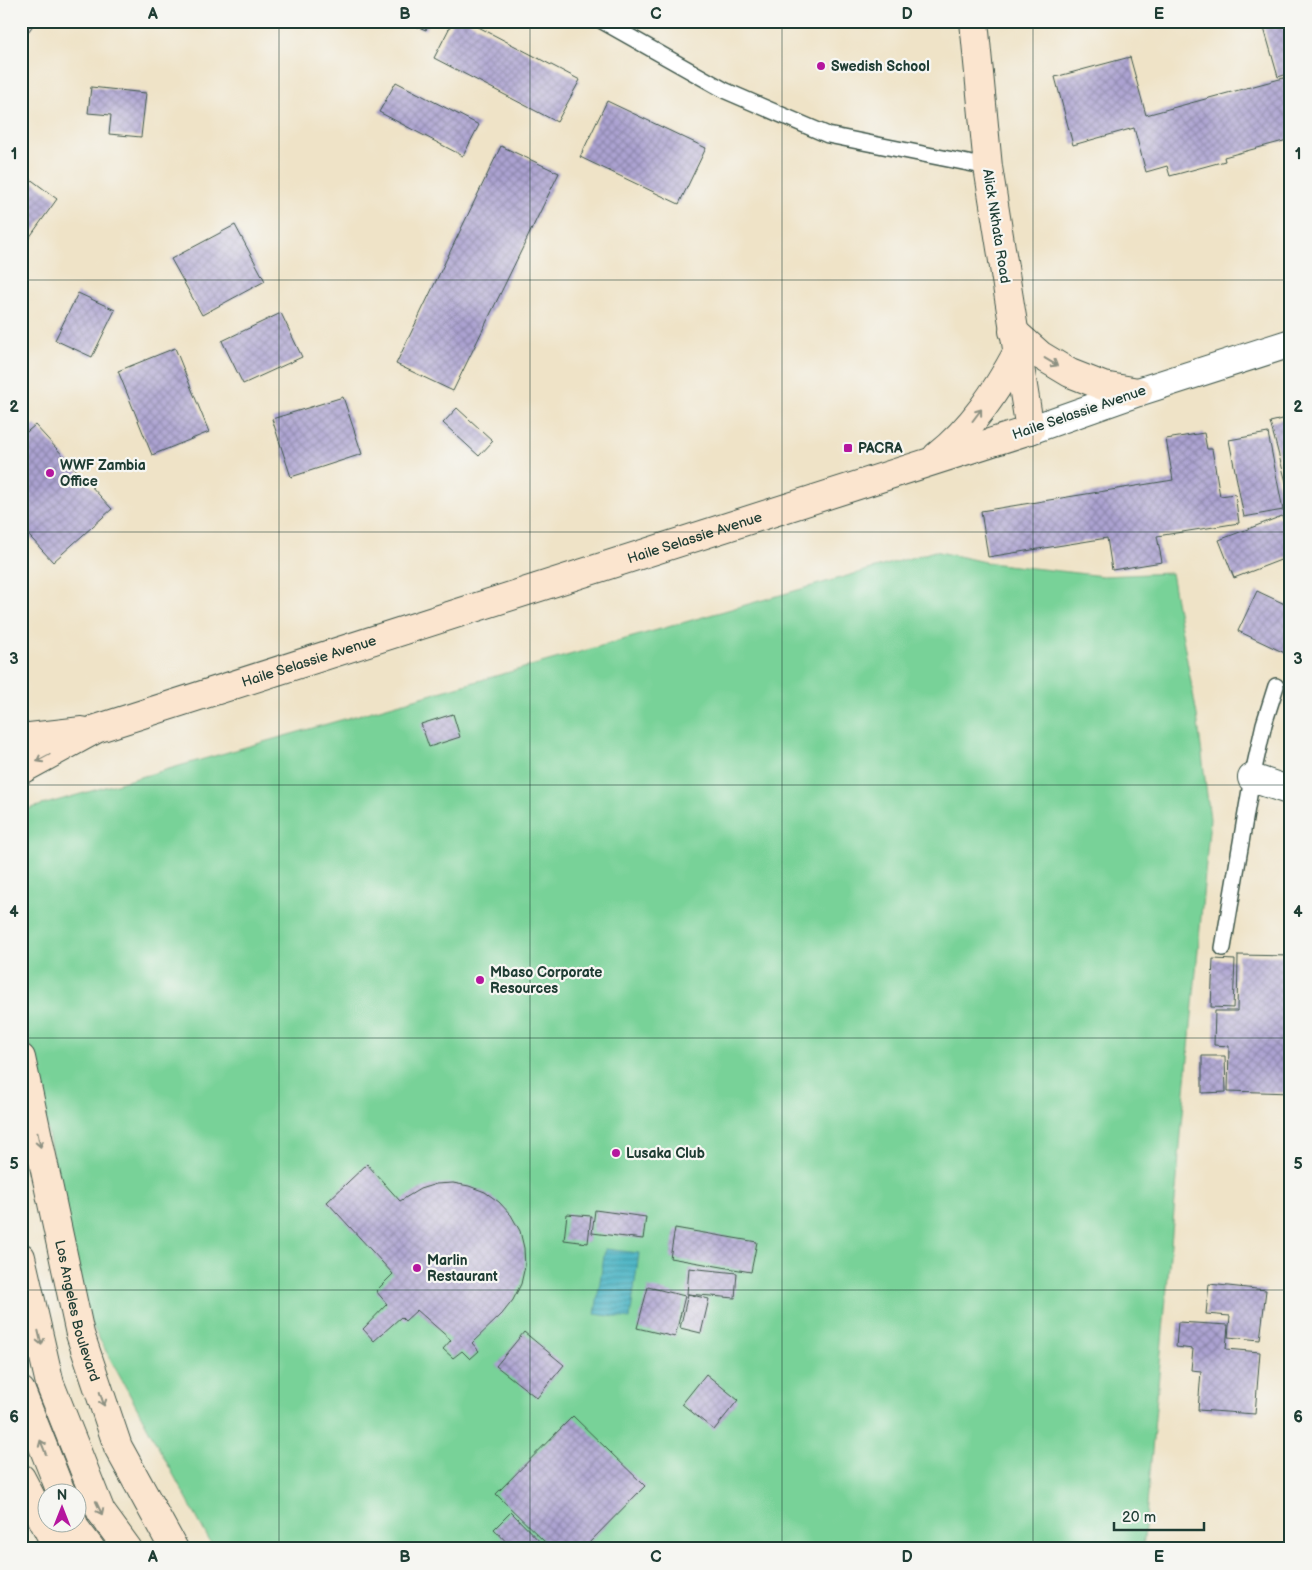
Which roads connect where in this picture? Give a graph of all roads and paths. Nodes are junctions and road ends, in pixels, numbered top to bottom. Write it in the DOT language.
graph roads {
  1 [pos="602,21"];
  2 [pos="974,21"];
  3 [pos="988,167"];
  4 [pos="1015,342"];
  5 [pos="1291,343"];
  6 [pos="1138,392"];
  7 [pos="1030,430"];
  8 [pos="930,461"];
  9 [pos="1276,686"];
  10 [pos="96,729"];
  11 [pos="21,738"];
  12 [pos="21,770"];
  13 [pos="1252,778"];
  14 [pos="1291,791"];
  15 [pos="1223,948"];
  16 [pos="21,1058"];
  17 [pos="21,1257"];
  18 [pos="21,1391"];
  19 [pos="21,1478"];
  20 [pos="57,1482"];
  21 [pos="78,1532"];
  22 [pos="58,1549"];
  23 [pos="91,1549"];
  24 [pos="128,1549"];
  25 [pos="174,1549"];
  1 -- 3 [label="lane"];
  2 -- 3 [label="main road, Alick Nkhata Road"];
  3 -- 4 [label="main road, Alick Nkhata Road"];
  4 -- 6 [label="main road, one-way"];
  4 -- 7 [label="main road, Alick Nkhata Road"];
  8 -- 4 [label="main road, one-way"];
  5 -- 6 [label="street, Haile Selassie Avenue"];
  6 -- 7 [label="street, Haile Selassie Avenue"];
  7 -- 8 [label="main road, Haile Selassie Avenue"];
  8 -- 10 [label="main road, Haile Selassie Avenue"];
  9 -- 13 [label="lane"];
  10 -- 11 [label="main road, Haile Selassie Avenue"];
  10 -- 12 [label="main road, Haile Selassie Avenue, one-way"];
  13 -- 14 [label="street"];
  13 -- 15 [label="lane"];
  16 -- 25 [label="main road, Los Angeles Boulevard, one-way"];
  17 -- 24 [label="main road, one-way"];
  20 -- 18 [label="main road, one-way"];
  19 -- 22 [label="main road"];
  21 -- 23 [label="main road"];
}
